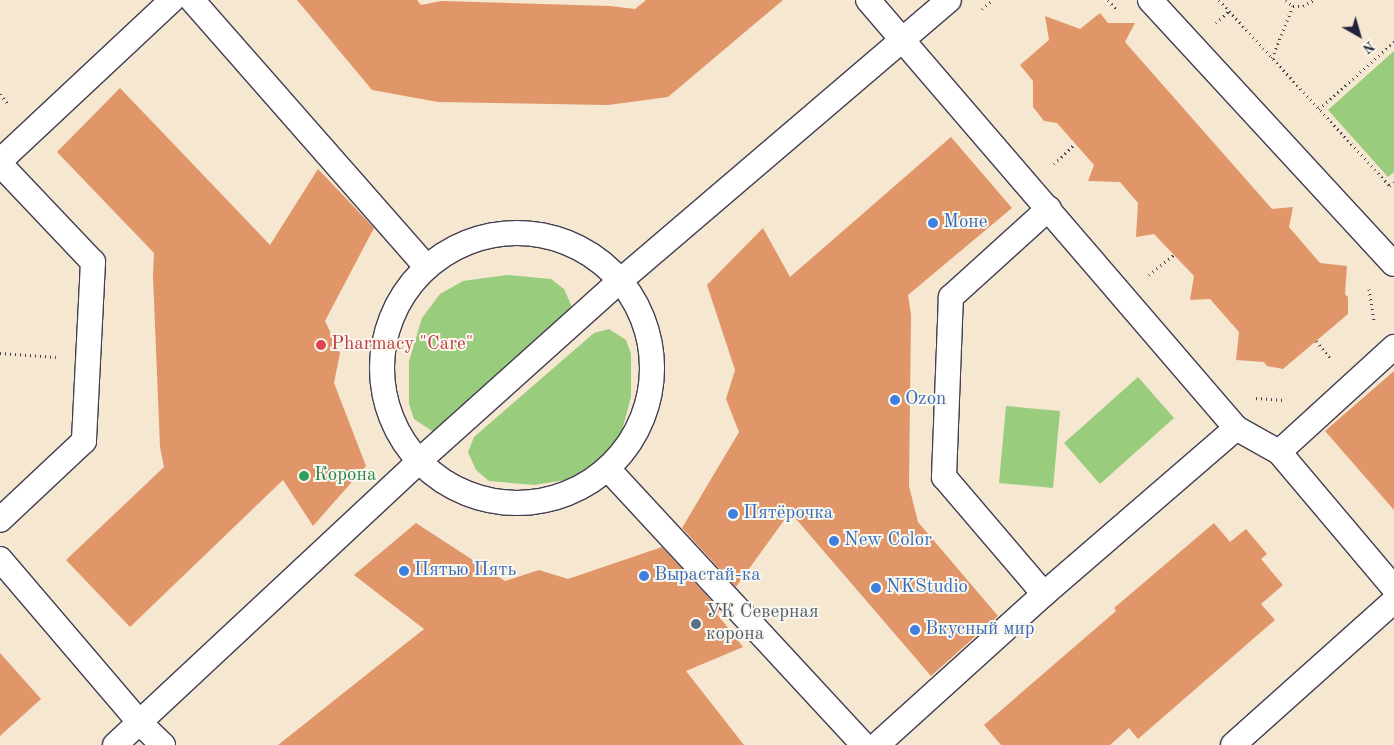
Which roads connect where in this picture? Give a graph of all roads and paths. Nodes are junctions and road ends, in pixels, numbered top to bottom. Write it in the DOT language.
graph roads {
  1 [pos="172,0"];
  2 [pos="192,0"];
  3 [pos="868,0"];
  4 [pos="949,0"];
  5 [pos="1108,0"];
  6 [pos="1150,0"];
  7 [pos="1219,0"];
  8 [pos="1286,0"];
  9 [pos="1314,0"];
  10 [pos="1293,6"];
  11 [pos="1121,15"];
  12 [pos="902,40"];
  13 [pos="1394,42"];
  14 [pos="1272,58"];
  15 [pos="1319,109"];
  16 [pos="0,162"];
  17 [pos="1394,182"];
  18 [pos="1049,208"];
  19 [pos="1394,264"];
  20 [pos="426,266"];
  21 [pos="621,280"];
  22 [pos="1363,282"];
  23 [pos="1368,326"];
  24 [pos="1316,341"];
  25 [pos="1394,347"];
  26 [pos="1339,352"];
  27 [pos="0,353"];
  28 [pos="89,359"];
  29 [pos="1332,359"];
  30 [pos="1325,365"];
  31 [pos="1292,395"];
  32 [pos="1252,398"];
  33 [pos="1236,428"];
  34 [pos="1280,452"];
  35 [pos="418,462"];
  36 [pos="608,468"];
  37 [pos="0,520"];
  38 [pos="0,559"];
  39 [pos="1394,588"];
  40 [pos="1044,594"];
  41 [pos="1394,601"];
  42 [pos="140,723"];
  43 [pos="115,745"];
  44 [pos="163,745"];
  45 [pos="864,745"];
  46 [pos="877,745"];
  47 [pos="1233,745"];
  1 -- 16 [label="lane"];
  2 -- 20 [label="lane"];
  3 -- 12 [label="lane"];
  4 -- 12 [label="lane"];
  5 -- 11 [label="path"];
  6 -- 19 [label="lane"];
  7 -- 14 [label="path"];
  8 -- 10 [label="path"];
  9 -- 10 [label="path"];
  10 -- 14 [label="path"];
  12 -- 18 [label="lane"];
  12 -- 21 [label="lane"];
  13 -- 15 [label="path"];
  14 -- 15 [label="path"];
  15 -- 17 [label="path"];
  16 -- 28 [label="lane"];
  18 -- 33 [label="lane"];
  18 -- 40 [label="lane"];
  20 -- 21 [label="lane"];
  20 -- 35 [label="lane"];
  21 -- 35 [label="lane"];
  21 -- 36 [label="lane"];
  22 -- 23 [label="path"];
  24 -- 29 [label="path"];
  25 -- 34 [label="lane"];
  26 -- 29 [label="path"];
  27 -- 28 [label="path"];
  28 -- 37 [label="lane"];
  29 -- 30 [label="path"];
  31 -- 32 [label="path"];
  33 -- 34 [label="lane"];
  33 -- 40 [label="lane"];
  34 -- 39 [label="lane"];
  35 -- 36 [label="lane"];
  35 -- 42 [label="lane"];
  36 -- 45 [label="lane"];
  38 -- 42 [label="lane"];
  40 -- 46 [label="lane"];
  41 -- 47 [label="lane"];
  42 -- 43 [label="lane"];
  42 -- 44 [label="lane"];
}
